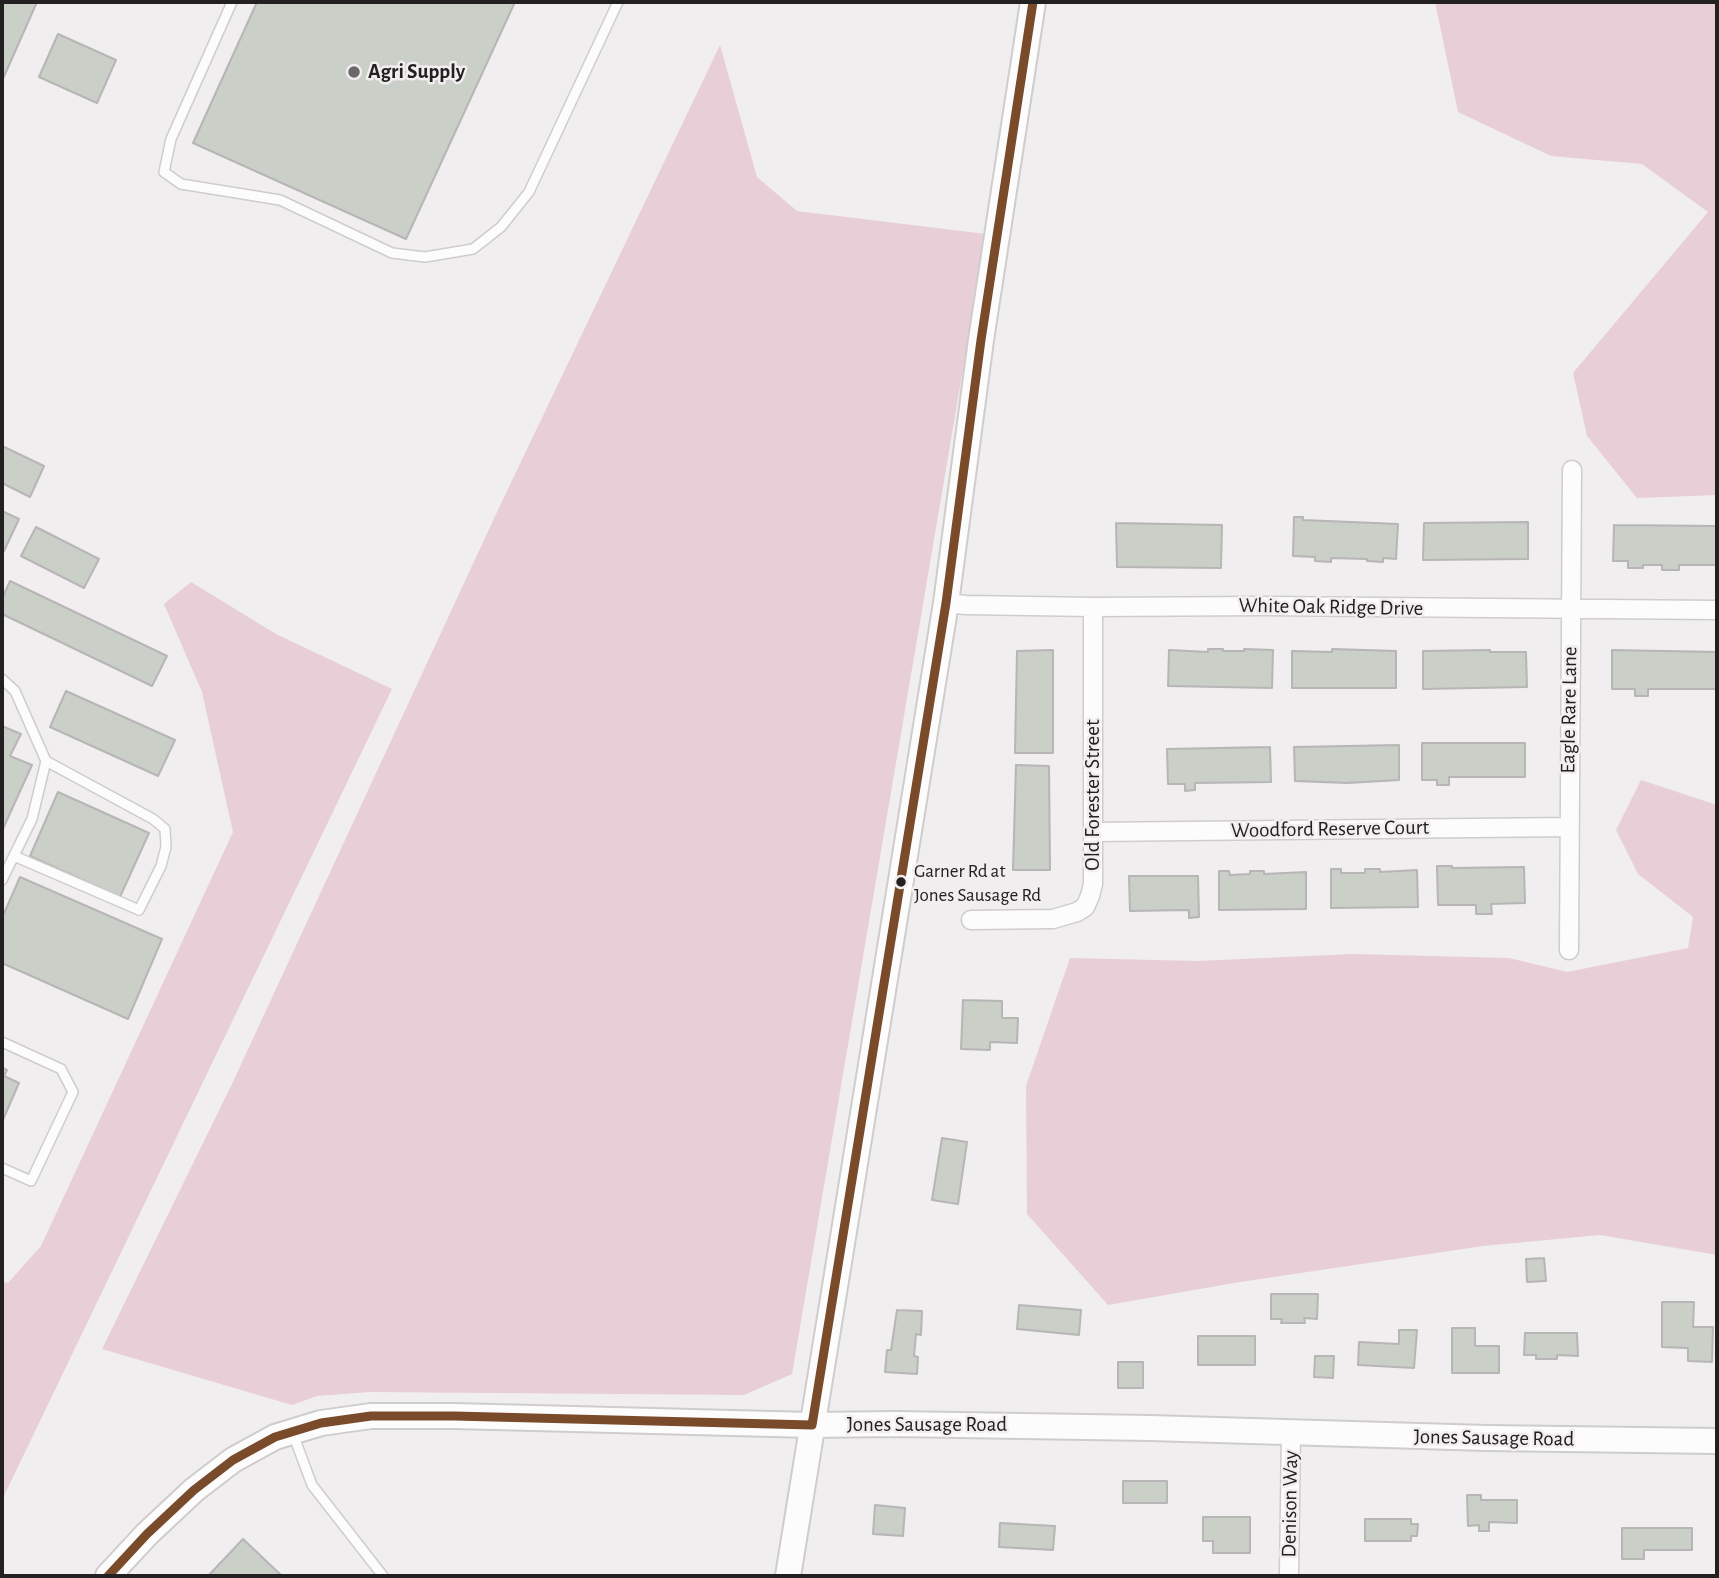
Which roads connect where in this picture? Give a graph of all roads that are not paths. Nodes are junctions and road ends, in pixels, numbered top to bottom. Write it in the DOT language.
graph roads {
  1 [pos="232,2"];
  2 [pos="618,2"];
  3 [pos="1034,2"];
  4 [pos="1572,470"];
  5 [pos="946,603"];
  6 [pos="1093,607"];
  7 [pos="1570,610"];
  8 [pos="1717,610"];
  9 [pos="2,680"];
  10 [pos="46,761"];
  11 [pos="1568,827"];
  12 [pos="1093,832"];
  13 [pos="14,856"];
  14 [pos="2,880"];
  15 [pos="971,920"];
  16 [pos="1569,950"];
  17 [pos="2,1042"];
  18 [pos="2,1168"];
  19 [pos="811,1425"];
  20 [pos="292,1432"];
  21 [pos="1290,1432"];
  22 [pos="1717,1441"];
  23 [pos="108,1576"];
  24 [pos="383,1576"];
  25 [pos="788,1576"];
  26 [pos="1289,1576"];
  1 -- 2 [label="lane"];
  3 -- 5 [label="main road"];
  4 -- 7 [label="street, Eagle Rare Lane"];
  5 -- 6 [label="street, White Oak Ridge Drive"];
  5 -- 19 [label="main road"];
  6 -- 7 [label="street, White Oak Ridge Drive"];
  6 -- 12 [label="street, Old Forester Street"];
  7 -- 8 [label="street, White Oak Ridge Drive"];
  7 -- 11 [label="street, Eagle Rare Lane"];
  9 -- 10 [label="lane"];
  10 -- 13 [label="lane"];
  10 -- 13 [label="lane"];
  11 -- 12 [label="street, Woodford Reserve Court"];
  11 -- 16 [label="street, Eagle Rare Lane"];
  12 -- 15 [label="street, Old Forester Street"];
  13 -- 14 [label="lane"];
  17 -- 18 [label="lane"];
  19 -- 20 [label="main road, Jones Sausage Road"];
  19 -- 21 [label="main road, Jones Sausage Road"];
  19 -- 25 [label="main road"];
  20 -- 23 [label="main road, Jones Sausage Road"];
  20 -- 24 [label="lane"];
  21 -- 22 [label="main road, Jones Sausage Road"];
  21 -- 26 [label="street, Denison Way"];
}
